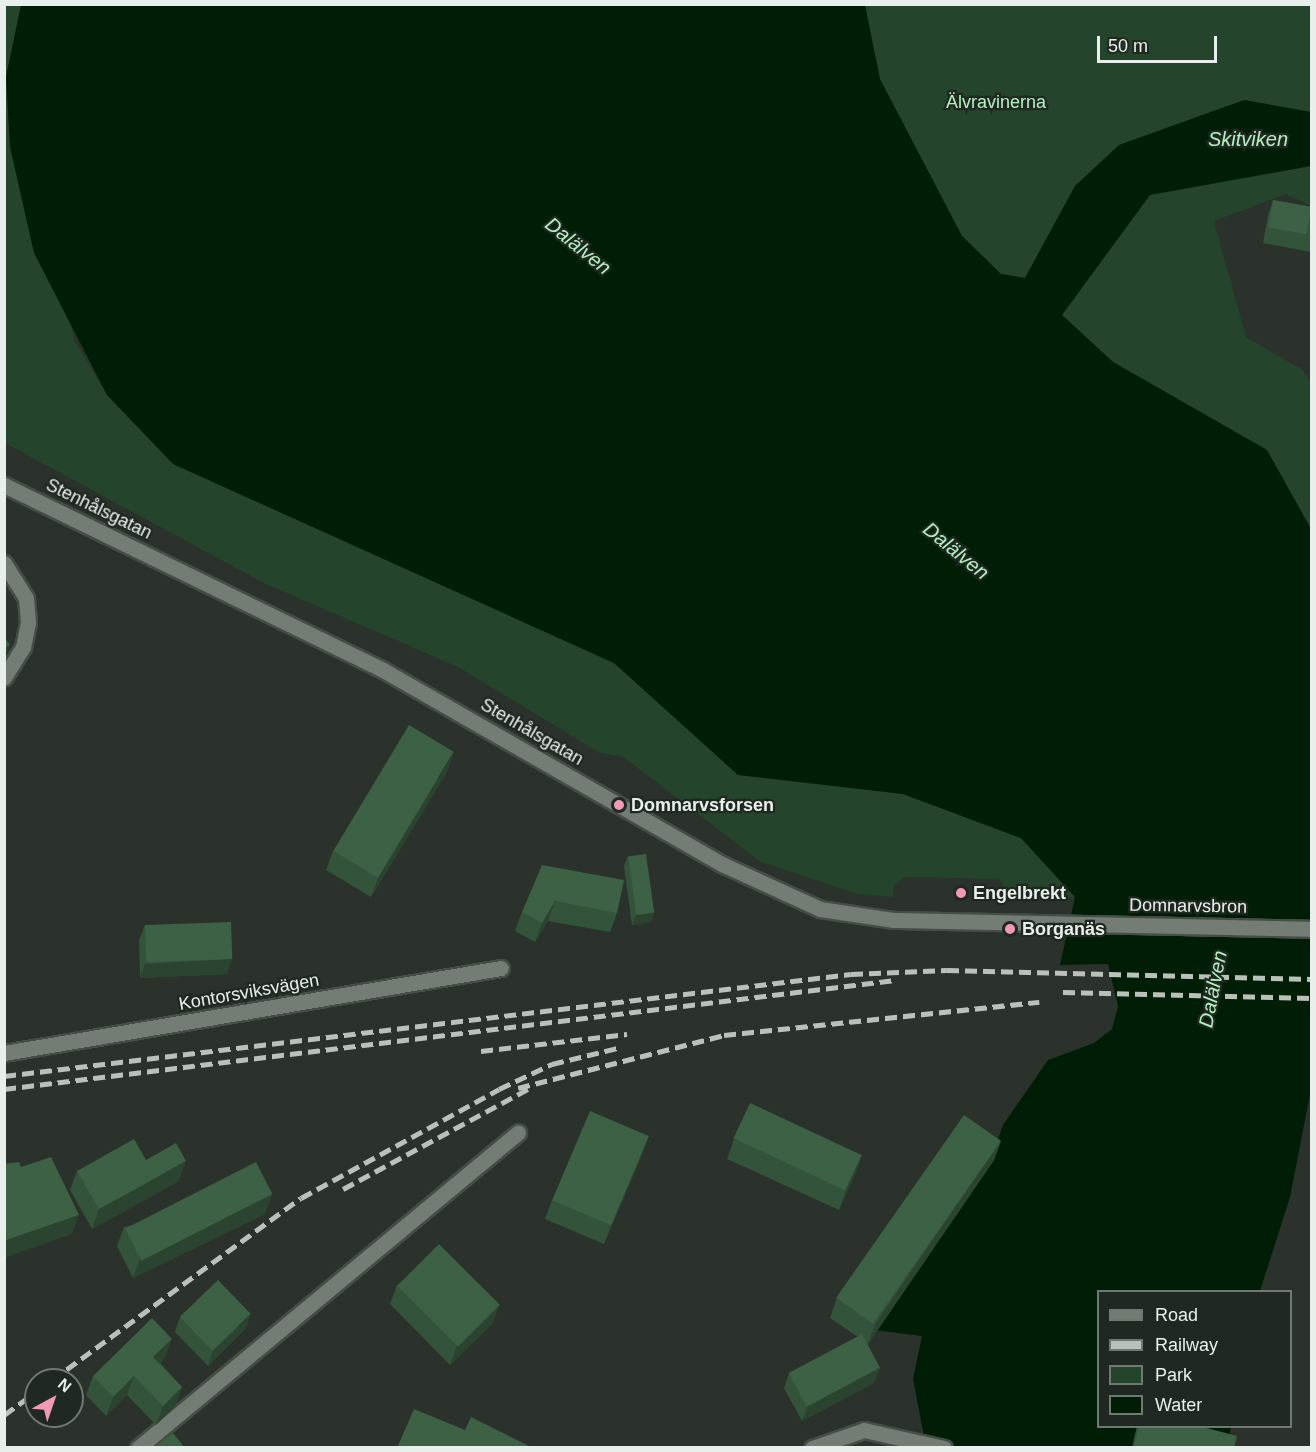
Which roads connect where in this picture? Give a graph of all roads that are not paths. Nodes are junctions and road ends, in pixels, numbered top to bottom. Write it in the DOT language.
graph roads {
  1 [pos="4,485"];
  2 [pos="4,563"];
  3 [pos="4,678"];
  4 [pos="1063,922"];
  5 [pos="1311,929"];
  6 [pos="501,968"];
  7 [pos="4,1053"];
  8 [pos="518,1133"];
  9 [pos="138,1448"];
  10 [pos="812,1448"];
  11 [pos="944,1448"];
  1 -- 4 [label="street, Stenhålsgatan"];
  2 -- 3 [label="street"];
  4 -- 5 [label="street, Domnarvsbron"];
  6 -- 7 [label="street, Kontorsviksvägen"];
  8 -- 9 [label="street"];
  10 -- 11 [label="street"];
}
